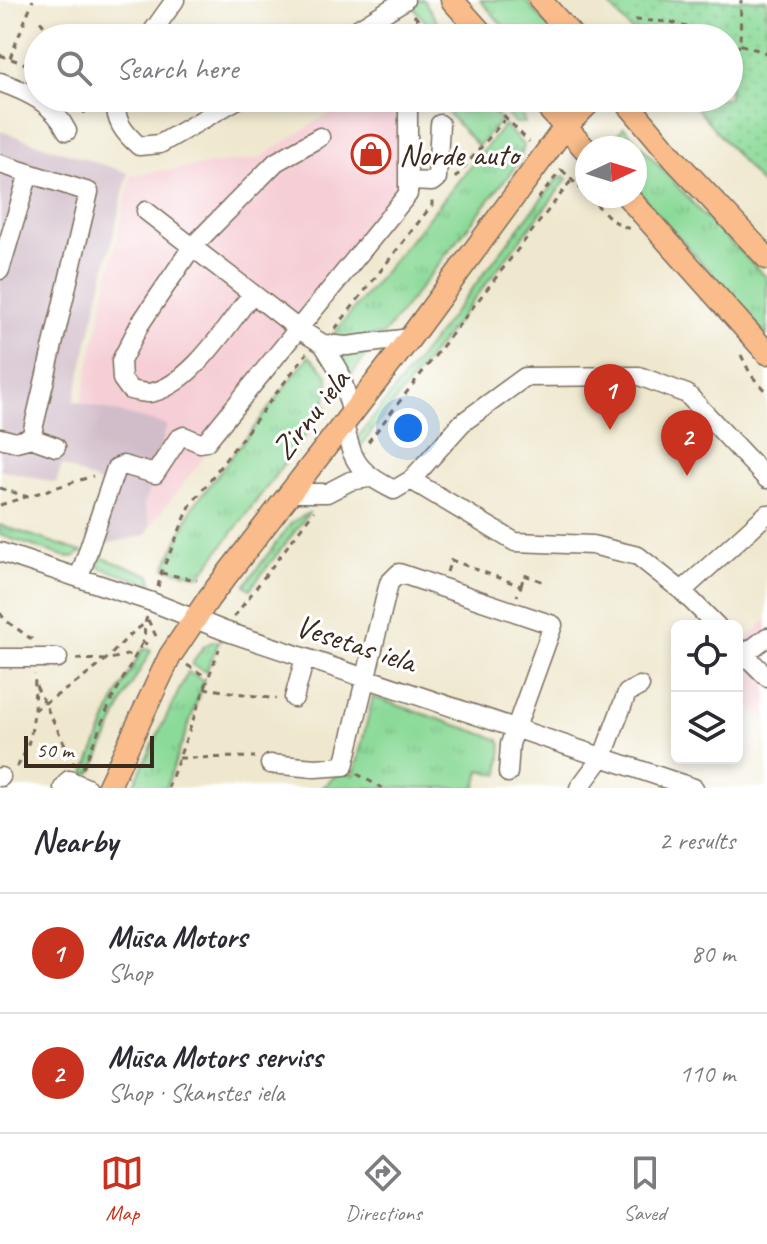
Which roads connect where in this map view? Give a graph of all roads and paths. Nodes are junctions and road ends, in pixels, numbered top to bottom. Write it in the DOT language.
graph roads {
  1 [pos="33,0"];
  2 [pos="175,0"];
  3 [pos="452,0"];
  4 [pos="540,0"];
  5 [pos="741,0"];
  6 [pos="404,1"];
  7 [pos="380,6"];
  8 [pos="635,20"];
  9 [pos="40,21"];
  10 [pos="42,24"];
  11 [pos="158,24"];
  12 [pos="359,24"];
  13 [pos="423,24"];
  14 [pos="473,24"];
  15 [pos="561,24"];
  16 [pos="677,24"];
  17 [pos="740,24"];
  18 [pos="743,45"];
  19 [pos="767,53"];
  20 [pos="0,55"];
  21 [pos="10,58"];
  22 [pos="24,63"];
  23 [pos="55,112"];
  24 [pos="84,112"];
  25 [pos="116,112"];
  26 [pos="216,112"];
  27 [pos="408,112"];
  28 [pos="499,112"];
  29 [pos="552,112"];
  30 [pos="580,112"];
  31 [pos="635,112"];
  32 [pos="86,115"];
  33 [pos="505,119"];
  34 [pos="440,124"];
  35 [pos="565,127"];
  36 [pos="67,131"];
  37 [pos="320,137"];
  38 [pos="575,138"];
  39 [pos="545,154"];
  40 [pos="0,164"];
  41 [pos="29,173"];
  42 [pos="408,181"];
  43 [pos="571,181"];
  44 [pos="450,183"];
  45 [pos="441,194"];
  46 [pos="432,205"];
  47 [pos="638,208"];
  48 [pos="146,211"];
  49 [pos="640,235"];
  50 [pos="192,247"];
  51 [pos="767,258"];
  52 [pos="0,270"];
  53 [pos="252,294"];
  54 [pos="297,328"];
  55 [pos="410,338"];
  56 [pos="320,342"];
  57 [pos="738,350"];
  58 [pos="767,353"];
  59 [pos="767,393"];
  60 [pos="348,418"];
  61 [pos="0,438"];
  62 [pos="31,438"];
  63 [pos="56,447"];
  64 [pos="355,460"];
  65 [pos="116,468"];
  66 [pos="369,478"];
  67 [pos="767,479"];
  68 [pos="411,480"];
  69 [pos="0,488"];
  70 [pos="289,493"];
  71 [pos="327,493"];
  72 [pos="31,498"];
  73 [pos="0,505"];
  74 [pos="767,514"];
  75 [pos="0,552"];
  76 [pos="79,578"];
  77 [pos="197,580"];
  78 [pos="544,582"];
  79 [pos="521,586"];
  80 [pos="442,587"];
  81 [pos="682,591"];
  82 [pos="511,611"];
  83 [pos="0,613"];
  84 [pos="146,619"];
  85 [pos="194,620"];
  86 [pos="711,620"];
  87 [pos="143,625"];
  88 [pos="225,631"];
  89 [pos="767,637"];
  90 [pos="143,642"];
  91 [pos="174,649"];
  92 [pos="743,650"];
  93 [pos="137,652"];
  94 [pos="743,653"];
  95 [pos="0,658"];
  96 [pos="36,658"];
  97 [pos="58,658"];
  98 [pos="305,658"];
  99 [pos="106,660"];
  100 [pos="365,677"];
  101 [pos="767,677"];
  102 [pos="35,684"];
  103 [pos="640,686"];
  104 [pos="204,688"];
  105 [pos="294,698"];
  106 [pos="46,702"];
  107 [pos="34,710"];
  108 [pos="518,728"];
  109 [pos="603,756"];
  110 [pos="179,758"];
  111 [pos="267,761"];
  112 [pos="344,766"];
  113 [pos="508,773"];
  114 [pos="6,774"];
  115 [pos="63,788"];
  116 [pos="87,788"];
  117 [pos="108,788"];
  118 [pos="168,788"];
  119 [pos="382,788"];
  120 [pos="579,788"];
  121 [pos="694,788"];
  1 -- 21 [label="path"];
  2 -- 11 [label="street"];
  3 -- 14 [label="main road"];
  4 -- 15 [label="main road"];
  5 -- 17 [label="path"];
  6 -- 7 [label="street"];
  6 -- 13 [label="path"];
  7 -- 12 [label="street"];
  8 -- 16 [label="path"];
  9 -- 10 [label="path"];
  18 -- 19 [label="path"];
  20 -- 22 [label="path"];
  23 -- 36 [label="street"];
  24 -- 32 [label="path"];
  25 -- 26 [label="street"];
  27 -- 42 [label="street"];
  28 -- 33 [label="path"];
  29 -- 35 [label="main road"];
  30 -- 35 [label="main road, Zirņu iela"];
  31 -- 51 [label="main road"];
  33 -- 39 [label="path"];
  33 -- 44 [label="path"];
  34 -- 42 [label="street"];
  35 -- 38 [label="main road"];
  35 -- 39 [label="main road, Zirņu iela"];
  37 -- 50 [label="street"];
  39 -- 43 [label="path"];
  39 -- 55 [label="main road, Zirņu iela"];
  40 -- 41 [label="street"];
  41 -- 52 [label="street"];
  41 -- 62 [label="street"];
  42 -- 54 [label="street"];
  43 -- 49 [label="path"];
  43 -- 64 [label="path"];
  45 -- 46 [label="path"];
  47 -- 58 [label="main road"];
  48 -- 50 [label="street"];
  50 -- 53 [label="street"];
  50 -- 53 [label="street"];
  53 -- 54 [label="street"];
  54 -- 56 [label="street"];
  54 -- 65 [label="street"];
  55 -- 56 [label="street"];
  55 -- 60 [label="main road, Zirņu iela"];
  56 -- 60 [label="street"];
  56 -- 77 [label="path"];
  57 -- 59 [label="path"];
  60 -- 64 [label="street"];
  60 -- 70 [label="main road, Zirņu iela"];
  61 -- 62 [label="street"];
  62 -- 63 [label="street"];
  64 -- 66 [label="street"];
  65 -- 72 [label="path"];
  65 -- 76 [label="street"];
  66 -- 68 [label="street"];
  66 -- 71 [label="street"];
  67 -- 68 [label="street"];
  68 -- 81 [label="street"];
  69 -- 72 [label="path"];
  70 -- 71 [label="street"];
  70 -- 85 [label="main road, Zirņu iela"];
  71 -- 88 [label="path"];
  72 -- 73 [label="path"];
  74 -- 81 [label="street"];
  75 -- 76 [label="street, Vesetas iela"];
  76 -- 85 [label="street, Vesetas iela"];
  78 -- 79 [label="path"];
  79 -- 80 [label="path"];
  79 -- 82 [label="path"];
  80 -- 82 [label="street"];
  80 -- 100 [label="street"];
  81 -- 86 [label="street"];
  82 -- 108 [label="street"];
  83 -- 97 [label="path"];
  84 -- 91 [label="path"];
  85 -- 88 [label="street, Vesetas iela"];
  85 -- 91 [label="main road, Zirņu iela"];
  87 -- 99 [label="path"];
  88 -- 98 [label="street, Vesetas iela"];
  88 -- 104 [label="path"];
  89 -- 92 [label="street"];
  90 -- 93 [label="path"];
  91 -- 117 [label="main road, Zirņu iela"];
  93 -- 99 [label="path"];
  93 -- 106 [label="path"];
  94 -- 101 [label="street"];
  95 -- 96 [label="street"];
  96 -- 97 [label="street"];
  96 -- 102 [label="path"];
  97 -- 99 [label="path"];
  98 -- 100 [label="street, Vesetas iela"];
  98 -- 105 [label="street"];
  99 -- 106 [label="path"];
  100 -- 108 [label="street, Vesetas iela"];
  100 -- 112 [label="street"];
  102 -- 106 [label="path"];
  102 -- 107 [label="path"];
  103 -- 109 [label="street"];
  104 -- 105 [label="path"];
  104 -- 110 [label="path"];
  106 -- 107 [label="path"];
  107 -- 114 [label="path"];
  108 -- 109 [label="street, Vesetas iela"];
  108 -- 113 [label="street"];
  109 -- 120 [label="street"];
  109 -- 121 [label="street, Vesetas iela"];
  110 -- 111 [label="path"];
  110 -- 118 [label="path"];
  111 -- 112 [label="street"];
  112 -- 119 [label="path"];
  115 -- 116 [label="street"];
}
